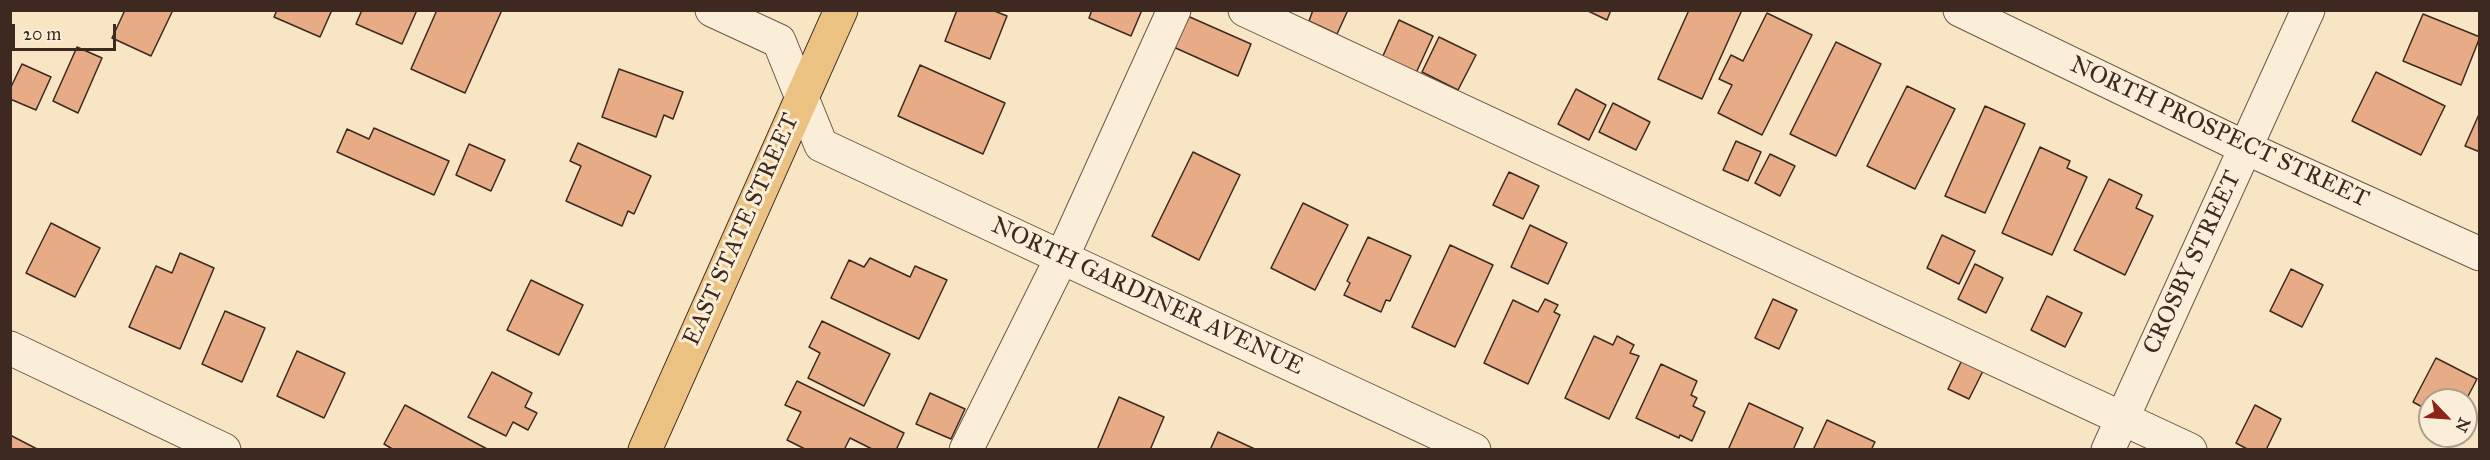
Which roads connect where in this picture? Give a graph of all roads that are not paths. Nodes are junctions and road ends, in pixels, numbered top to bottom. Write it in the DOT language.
graph roads {
  1 [pos="712,10"];
  2 [pos="841,10"];
  3 [pos="1174,10"];
  4 [pos="1245,10"];
  5 [pos="1960,10"];
  6 [pos="2308,10"];
  7 [pos="802,95"];
  8 [pos="2246,148"];
  9 [pos="2480,254"];
  10 [pos="1062,257"];
  11 [pos="10,348"];
  12 [pos="2122,418"];
  13 [pos="224,450"];
  14 [pos="645,450"];
  15 [pos="966,450"];
  16 [pos="1474,450"];
  17 [pos="2108,450"];
  18 [pos="2190,450"];
  1 -- 7 [label="street"];
  2 -- 7 [label="main road, EAST STATE STREET"];
  3 -- 10 [label="street"];
  4 -- 12 [label="street"];
  5 -- 8 [label="street, NORTH PROSPECT STREET"];
  6 -- 8 [label="street, CROSBY STREET"];
  7 -- 10 [label="street, NORTH GARDINER AVENUE"];
  7 -- 14 [label="main road, EAST STATE STREET"];
  8 -- 9 [label="street, NORTH PROSPECT STREET"];
  8 -- 12 [label="street, CROSBY STREET"];
  10 -- 15 [label="street"];
  10 -- 16 [label="street, NORTH GARDINER AVENUE"];
  11 -- 13 [label="street"];
  12 -- 17 [label="street, CROSBY STREET"];
  12 -- 18 [label="street"];
}
